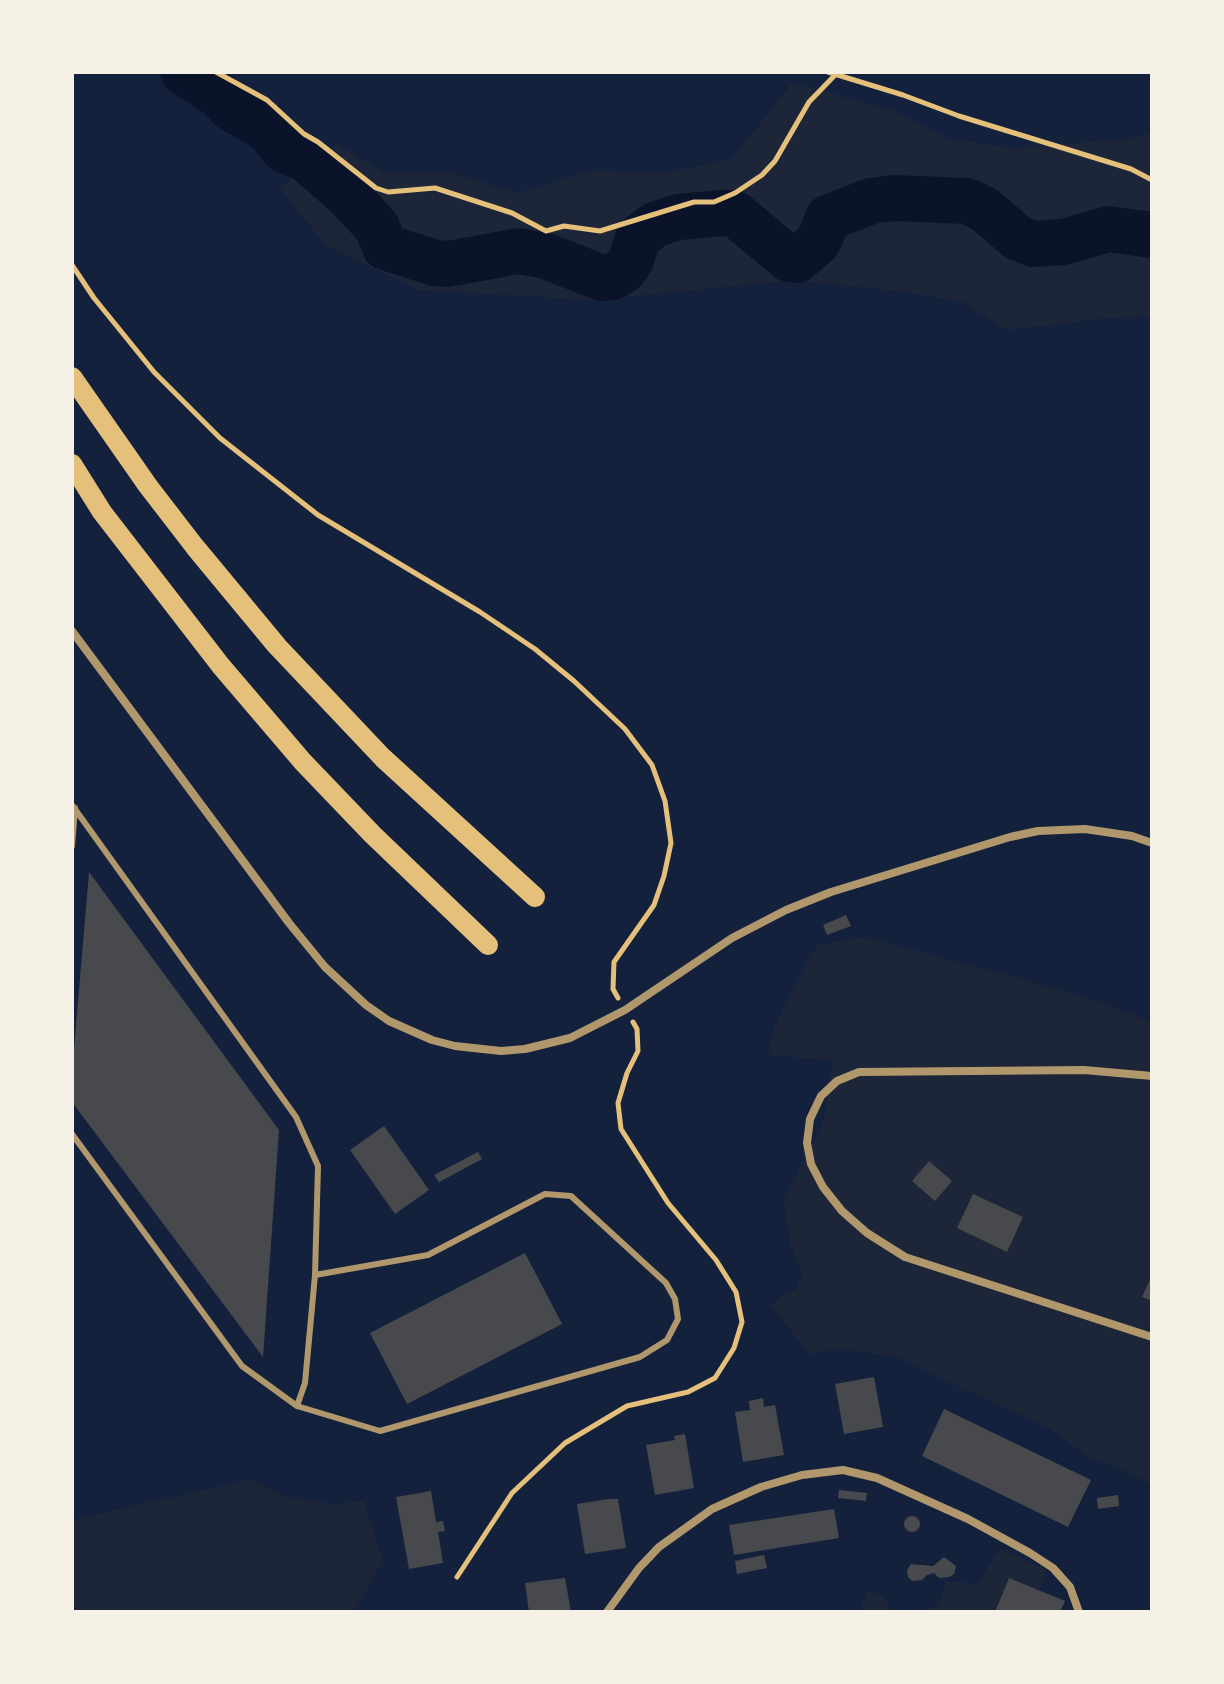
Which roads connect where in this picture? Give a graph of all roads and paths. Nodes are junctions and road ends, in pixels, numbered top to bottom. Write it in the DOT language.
graph roads {
  1 [pos="216,72"];
  2 [pos="828,72"];
  3 [pos="838,73"];
  4 [pos="1152,180"];
  5 [pos="72,265"];
  6 [pos="72,377"];
  7 [pos="72,464"];
  8 [pos="72,631"];
  9 [pos="73,806"];
  10 [pos="1152,843"];
  11 [pos="72,846"];
  12 [pos="535,897"];
  13 [pos="488,945"];
  14 [pos="618,999"];
  15 [pos="632,1020"];
  16 [pos="1152,1076"];
  17 [pos="72,1134"];
  18 [pos="315,1275"];
  19 [pos="1152,1337"];
  20 [pos="297,1406"];
  21 [pos="457,1577"];
  22 [pos="607,1612"];
  23 [pos="1079,1612"];
  1 -- 3 [label="path"];
  2 -- 3 [label="path"];
  3 -- 4 [label="path"];
  5 -- 14 [label="path"];
  6 -- 12 [label="highway"];
  7 -- 13 [label="highway"];
  8 -- 10 [label="street"];
  9 -- 11 [label="lane"];
  9 -- 18 [label="lane"];
  15 -- 21 [label="path"];
  16 -- 19 [label="street"];
  17 -- 20 [label="lane"];
  18 -- 20 [label="lane"];
  18 -- 20 [label="lane"];
  22 -- 23 [label="street"];
}
